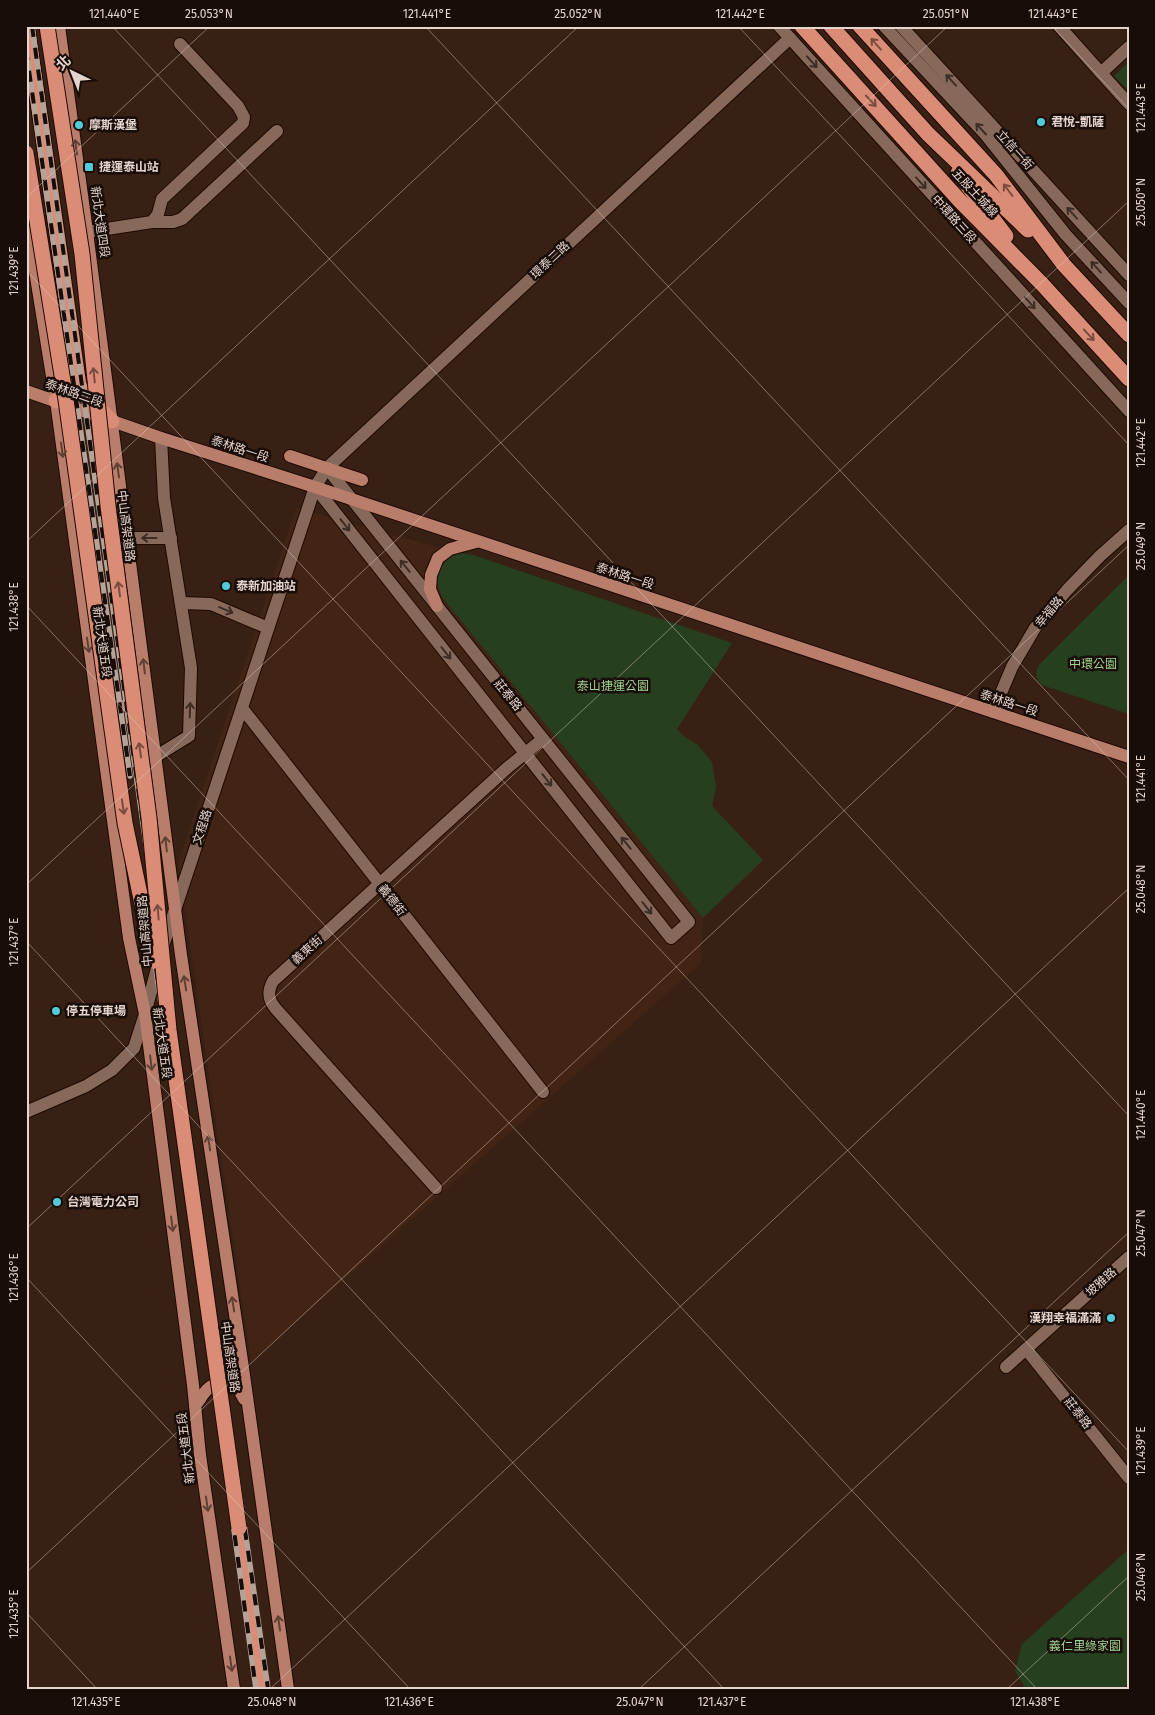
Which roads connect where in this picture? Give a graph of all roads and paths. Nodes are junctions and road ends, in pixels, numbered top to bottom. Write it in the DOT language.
graph roads {
  1 [pos="27,26"];
  2 [pos="47,26"];
  3 [pos="59,26"];
  4 [pos="780,26"];
  5 [pos="802,26"];
  6 [pos="831,26"];
  7 [pos="860,26"];
  8 [pos="884,26"];
  9 [pos="901,26"];
  10 [pos="1059,26"];
  11 [pos="790,38"];
  12 [pos="180,44"];
  13 [pos="1129,47"];
  14 [pos="1102,73"];
  15 [pos="1129,104"];
  16 [pos="277,131"];
  17 [pos="928,134"];
  18 [pos="26,153"];
  19 [pos="26,215"];
  20 [pos="152,222"];
  21 [pos="87,232"];
  22 [pos="1064,265"];
  23 [pos="1129,275"];
  24 [pos="1042,284"];
  25 [pos="1129,303"];
  26 [pos="1129,335"];
  27 [pos="1129,379"];
  28 [pos="79,386"];
  29 [pos="26,391"];
  30 [pos="56,401"];
  31 [pos="1129,412"];
  32 [pos="112,421"];
  33 [pos="161,438"];
  34 [pos="290,456"];
  35 [pos="327,468"];
  36 [pos="362,480"];
  37 [pos="315,487"];
  38 [pos="353,501"];
  39 [pos="1129,530"];
  40 [pos="127,538"];
  41 [pos="171,538"];
  42 [pos="476,542"];
  43 [pos="182,603"];
  44 [pos="437,606"];
  45 [pos="268,628"];
  46 [pos="146,687"];
  47 [pos="95,693"];
  48 [pos="242,708"];
  49 [pos="993,712"];
  50 [pos="543,739"];
  51 [pos="525,753"];
  52 [pos="1129,757"];
  53 [pos="155,758"];
  54 [pos="380,884"];
  55 [pos="175,910"];
  56 [pos="145,1014"];
  57 [pos="169,1030"];
  58 [pos="543,1092"];
  59 [pos="26,1112"];
  60 [pos="436,1188"];
  61 [pos="1129,1258"];
  62 [pos="1026,1349"];
  63 [pos="1006,1367"];
  64 [pos="195,1405"];
  65 [pos="248,1410"];
  66 [pos="1129,1478"];
  67 [pos="234,1689"];
  68 [pos="262,1689"];
  69 [pos="288,1689"];
  1 -- 28 [label="highway"];
  57 -- 2 [label="highway, 中山高架道路, one-way, bridge"];
  21 -- 3 [label="main road, 新北大道四段, one-way"];
  4 -- 11 [label="street, 中環路三段"];
  5 -- 24 [label="highway, 五股土城線, one-way"];
  6 -- 17 [label="highway"];
  22 -- 7 [label="highway, 五股土城線, one-way"];
  25 -- 8 [label="street, one-way"];
  23 -- 9 [label="street, 立信一街, one-way"];
  10 -- 14 [label="street"];
  11 -- 31 [label="street, 中環路三段, one-way"];
  11 -- 35 [label="street, 環泰二路"];
  12 -- 20 [label="street"];
  13 -- 14 [label="street"];
  14 -- 15 [label="street"];
  16 -- 20 [label="street"];
  17 -- 22 [label="highway"];
  17 -- 24 [label="highway"];
  18 -- 57 [label="highway, 中山高架道路, one-way, bridge"];
  19 -- 30 [label="main road"];
  20 -- 21 [label="street"];
  21 -- 32 [label="main road, 新北大道四段"];
  22 -- 26 [label="highway, 五股土城線"];
  24 -- 27 [label="highway, 五股土城線, one-way"];
  28 -- 30 [label="highway"];
  28 -- 32 [label="highway"];
  29 -- 30 [label="main road, 泰林路二段"];
  30 -- 32 [label="main road, 泰林路二段"];
  30 -- 47 [label="main road, 新北大道五段, one-way"];
  32 -- 33 [label="main road, 泰林路一段"];
  40 -- 32 [label="main road, one-way"];
  33 -- 37 [label="main road, 泰林路一段"];
  33 -- 41 [label="street"];
  34 -- 35 [label="main road"];
  35 -- 36 [label="main road"];
  35 -- 37 [label="street, 環泰二路"];
  35 -- 38 [label="street, 莊泰路"];
  37 -- 38 [label="main road, 泰林路一段"];
  37 -- 45 [label="street, 文程路"];
  37 -- 51 [label="street, 莊泰路, one-way"];
  38 -- 42 [label="main road, 泰林路一段"];
  44 -- 38 [label="street, 莊泰路, one-way"];
  39 -- 49 [label="street, 幸福路"];
  41 -- 40 [label="street, one-way"];
  46 -- 40 [label="main road, one-way"];
  41 -- 43 [label="street"];
  42 -- 44 [label="main road"];
  42 -- 49 [label="main road, 泰林路一段"];
  43 -- 45 [label="street, one-way"];
  53 -- 43 [label="street, one-way"];
  44 -- 50 [label="street, 莊泰路"];
  45 -- 48 [label="street, 文程路"];
  46 -- 47 [label="main road"];
  46 -- 53 [label="main road"];
  47 -- 56 [label="main road, 新北大道五段"];
  48 -- 54 [label="street, 義德街"];
  48 -- 55 [label="street, 文程路"];
  49 -- 52 [label="main road, 泰林路一段"];
  50 -- 51 [label="street, 義東街"];
  51 -- 50 [label="street, 莊泰路, one-way"];
  51 -- 54 [label="street, 義東街"];
  55 -- 53 [label="main road, one-way"];
  54 -- 58 [label="street, 義德街"];
  54 -- 60 [label="street, 義東街"];
  55 -- 56 [label="street, 文程路"];
  65 -- 55 [label="main road, one-way"];
  56 -- 59 [label="street, 文程路"];
  56 -- 64 [label="main road, 新北大道五段, one-way"];
  57 -- 68 [label="highway, 中山高架道路, bridge"];
  61 -- 62 [label="street, 坡雅路"];
  62 -- 63 [label="street, 坡雅路"];
  62 -- 66 [label="street, 莊泰路"];
  64 -- 65 [label="main road"];
  64 -- 67 [label="main road, 新北大道五段, one-way"];
  69 -- 65 [label="main road, one-way"];
}
